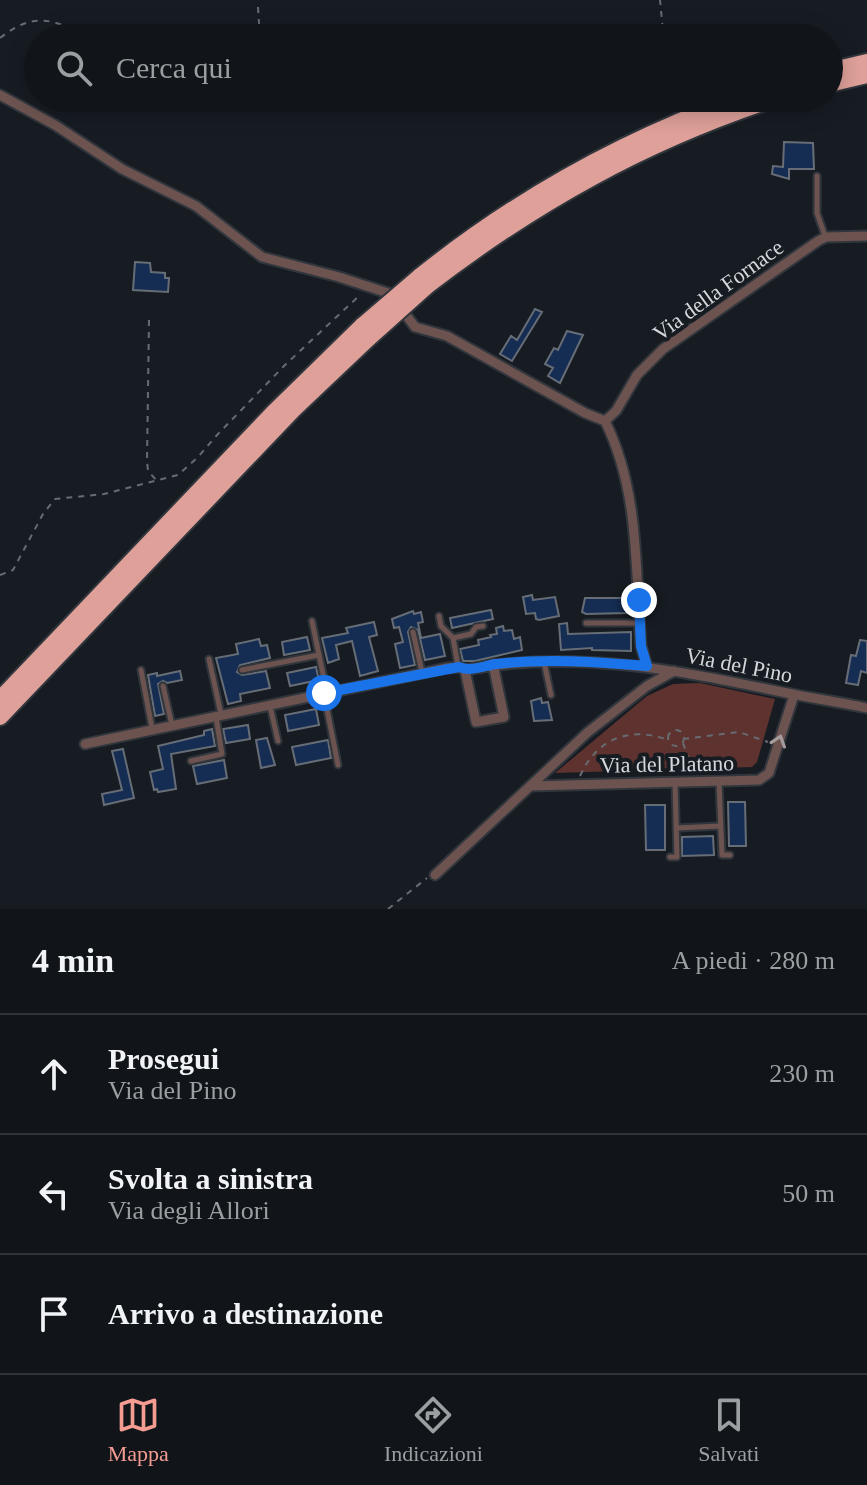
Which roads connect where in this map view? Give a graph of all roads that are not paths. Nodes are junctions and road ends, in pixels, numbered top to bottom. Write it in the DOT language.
graph roads {
  1 [pos="867,62"];
  2 [pos="843,68"];
  3 [pos="867,75"];
  4 [pos="843,81"];
  5 [pos="0,95"];
  6 [pos="24,108"];
  7 [pos="31,112"];
  8 [pos="702,112"];
  9 [pos="737,112"];
  10 [pos="817,176"];
  11 [pos="867,236"];
  12 [pos="826,237"];
  13 [pos="423,282"];
  14 [pos="388,293"];
  15 [pos="406,315"];
  16 [pos="366,331"];
  17 [pos="605,421"];
  18 [pos="439,616"];
  19 [pos="312,621"];
  20 [pos="586,623"];
  21 [pos="640,623"];
  22 [pos="483,626"];
  23 [pos="413,632"];
  24 [pos="453,638"];
  25 [pos="319,655"];
  26 [pos="209,659"];
  27 [pos="544,661"];
  28 [pos="493,664"];
  29 [pos="647,666"];
  30 [pos="462,668"];
  31 [pos="141,670"];
  32 [pos="242,670"];
  33 [pos="674,671"];
  34 [pos="423,673"];
  35 [pos="163,686"];
  36 [pos="325,693"];
  37 [pos="551,695"];
  38 [pos="794,695"];
  39 [pos="0,699"];
  40 [pos="270,705"];
  41 [pos="867,708"];
  42 [pos="218,716"];
  43 [pos="0,717"];
  44 [pos="172,725"];
  45 [pos="152,729"];
  46 [pos="278,741"];
  47 [pos="85,744"];
  48 [pos="191,761"];
  49 [pos="338,765"];
  50 [pos="719,781"];
  51 [pos="675,782"];
  52 [pos="530,786"];
  53 [pos="721,826"];
  54 [pos="676,828"];
  55 [pos="730,855"];
  56 [pos="670,857"];
  57 [pos="435,875"];
  1 -- 2 [label="highway"];
  3 -- 4 [label="highway"];
  5 -- 6 [label="street"];
  7 -- 14 [label="street"];
  8 -- 13 [label="highway"];
  9 -- 13 [label="highway"];
  10 -- 12 [label="lane"];
  11 -- 12 [label="street"];
  12 -- 17 [label="street, Via della Fornace"];
  13 -- 16 [label="highway, bridge"];
  15 -- 17 [label="street"];
  16 -- 39 [label="highway"];
  16 -- 43 [label="highway"];
  17 -- 21 [label="street"];
  18 -- 24 [label="lane"];
  19 -- 25 [label="lane"];
  20 -- 21 [label="lane"];
  21 -- 29 [label="street"];
  22 -- 24 [label="lane"];
  23 -- 34 [label="lane"];
  24 -- 30 [label="lane"];
  25 -- 32 [label="lane"];
  25 -- 36 [label="lane"];
  26 -- 42 [label="lane"];
  27 -- 28 [label="street, Via del Pino"];
  27 -- 29 [label="street, Via del Pino"];
  27 -- 37 [label="lane"];
  28 -- 30 [label="street, Via del Pino"];
  28 -- 30 [label="street"];
  29 -- 33 [label="street, Via del Pino"];
  30 -- 34 [label="street, Via del Pino"];
  31 -- 45 [label="lane"];
  33 -- 38 [label="street, Via del Pino"];
  33 -- 52 [label="street, Via del Platano"];
  34 -- 36 [label="street, Via del Pino"];
  35 -- 44 [label="lane"];
  36 -- 40 [label="street, Via del Pino"];
  36 -- 49 [label="lane"];
  38 -- 41 [label="street, Via del Pino"];
  50 -- 38 [label="street, Via del Platano, one-way"];
  40 -- 42 [label="street, Via del Pino"];
  40 -- 46 [label="lane"];
  42 -- 44 [label="street, Via del Pino"];
  42 -- 48 [label="lane"];
  44 -- 45 [label="street, Via del Pino"];
  45 -- 47 [label="street, Via del Pino"];
  50 -- 51 [label="street, Via del Platano"];
  50 -- 53 [label="lane"];
  51 -- 52 [label="street, Via del Platano"];
  51 -- 54 [label="lane"];
  52 -- 57 [label="street, Via del Platano"];
  53 -- 54 [label="lane"];
  53 -- 55 [label="lane"];
  54 -- 56 [label="lane"];
}
